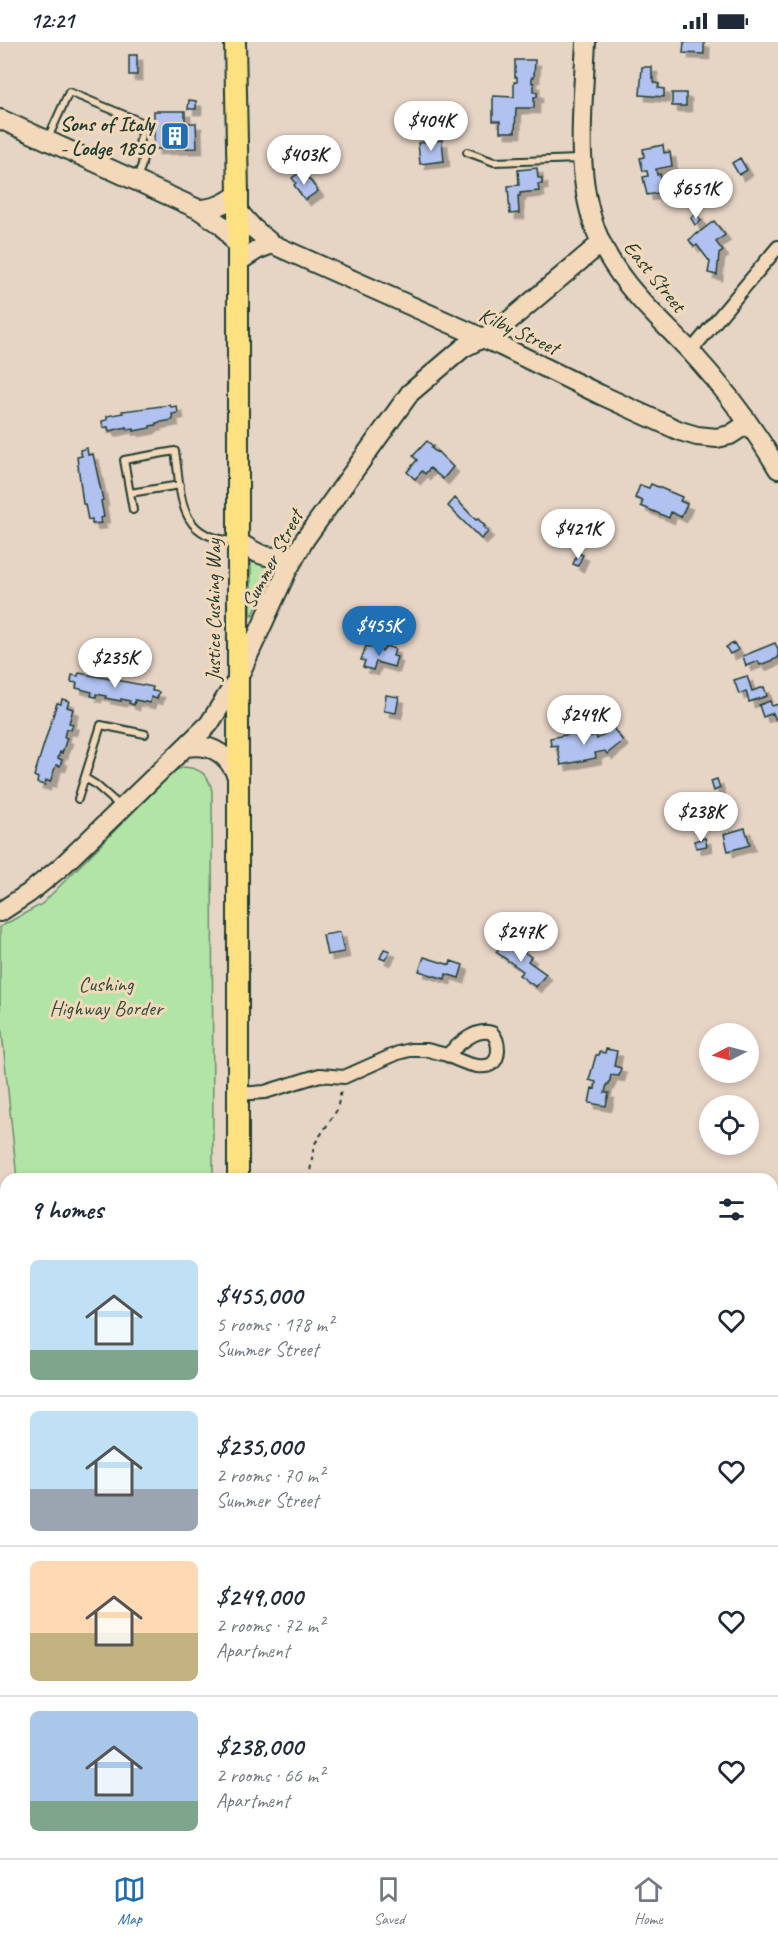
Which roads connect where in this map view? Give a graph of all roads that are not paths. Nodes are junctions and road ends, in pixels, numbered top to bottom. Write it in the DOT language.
graph roads {
  1 [pos="236,42"];
  2 [pos="586,42"];
  3 [pos="0,119"];
  4 [pos="47,141"];
  5 [pos="467,152"];
  6 [pos="583,159"];
  7 [pos="136,182"];
  8 [pos="238,203"];
  9 [pos="198,209"];
  10 [pos="601,243"];
  11 [pos="272,244"];
  12 [pos="778,247"];
  13 [pos="238,254"];
  14 [pos="483,338"];
  15 [pos="690,352"];
  16 [pos="747,424"];
  17 [pos="778,469"];
  18 [pos="180,484"];
  19 [pos="130,493"];
  20 [pos="133,510"];
  21 [pos="237,541"];
  22 [pos="295,555"];
  23 [pos="237,680"];
  24 [pos="145,734"];
  25 [pos="186,747"];
  26 [pos="237,776"];
  27 [pos="85,778"];
  28 [pos="78,799"];
  29 [pos="123,808"];
  30 [pos="0,912"];
  31 [pos="447,1055"];
  32 [pos="238,1094"];
  33 [pos="238,1173"];
  1 -- 8 [label="main road, Justice Cushing Way"];
  2 -- 6 [label="street, East Street"];
  3 -- 4 [label="street"];
  4 -- 7 [label="street"];
  4 -- 7 [label="lane"];
  5 -- 6 [label="lane"];
  6 -- 10 [label="street, East Street"];
  7 -- 9 [label="street"];
  8 -- 9 [label="street"];
  8 -- 11 [label="street, Kilby Street"];
  8 -- 13 [label="main road, Justice Cushing Way"];
  9 -- 13 [label="street"];
  10 -- 14 [label="street, Summer Street"];
  10 -- 15 [label="street, East Street"];
  11 -- 13 [label="street"];
  11 -- 14 [label="street, Kilby Street"];
  12 -- 15 [label="street"];
  13 -- 21 [label="main road, Justice Cushing Way"];
  14 -- 16 [label="street, Kilby Street"];
  14 -- 22 [label="street, Summer Street"];
  15 -- 16 [label="street, East Street"];
  16 -- 17 [label="street, East Street"];
  18 -- 19 [label="lane"];
  18 -- 19 [label="lane"];
  18 -- 21 [label="lane"];
  19 -- 20 [label="lane"];
  21 -- 22 [label="street"];
  21 -- 23 [label="main road, Justice Cushing Way"];
  22 -- 23 [label="street, Summer Street"];
  23 -- 25 [label="street, Summer Street"];
  23 -- 26 [label="main road, Justice Cushing Way"];
  24 -- 27 [label="lane"];
  25 -- 26 [label="street"];
  25 -- 29 [label="street, Summer Street"];
  26 -- 32 [label="main road, Justice Cushing Way"];
  27 -- 28 [label="lane"];
  27 -- 29 [label="lane"];
  29 -- 30 [label="street, Summer Street"];
  31 -- 32 [label="street"];
  32 -- 33 [label="main road, Justice Cushing Way"];
}
